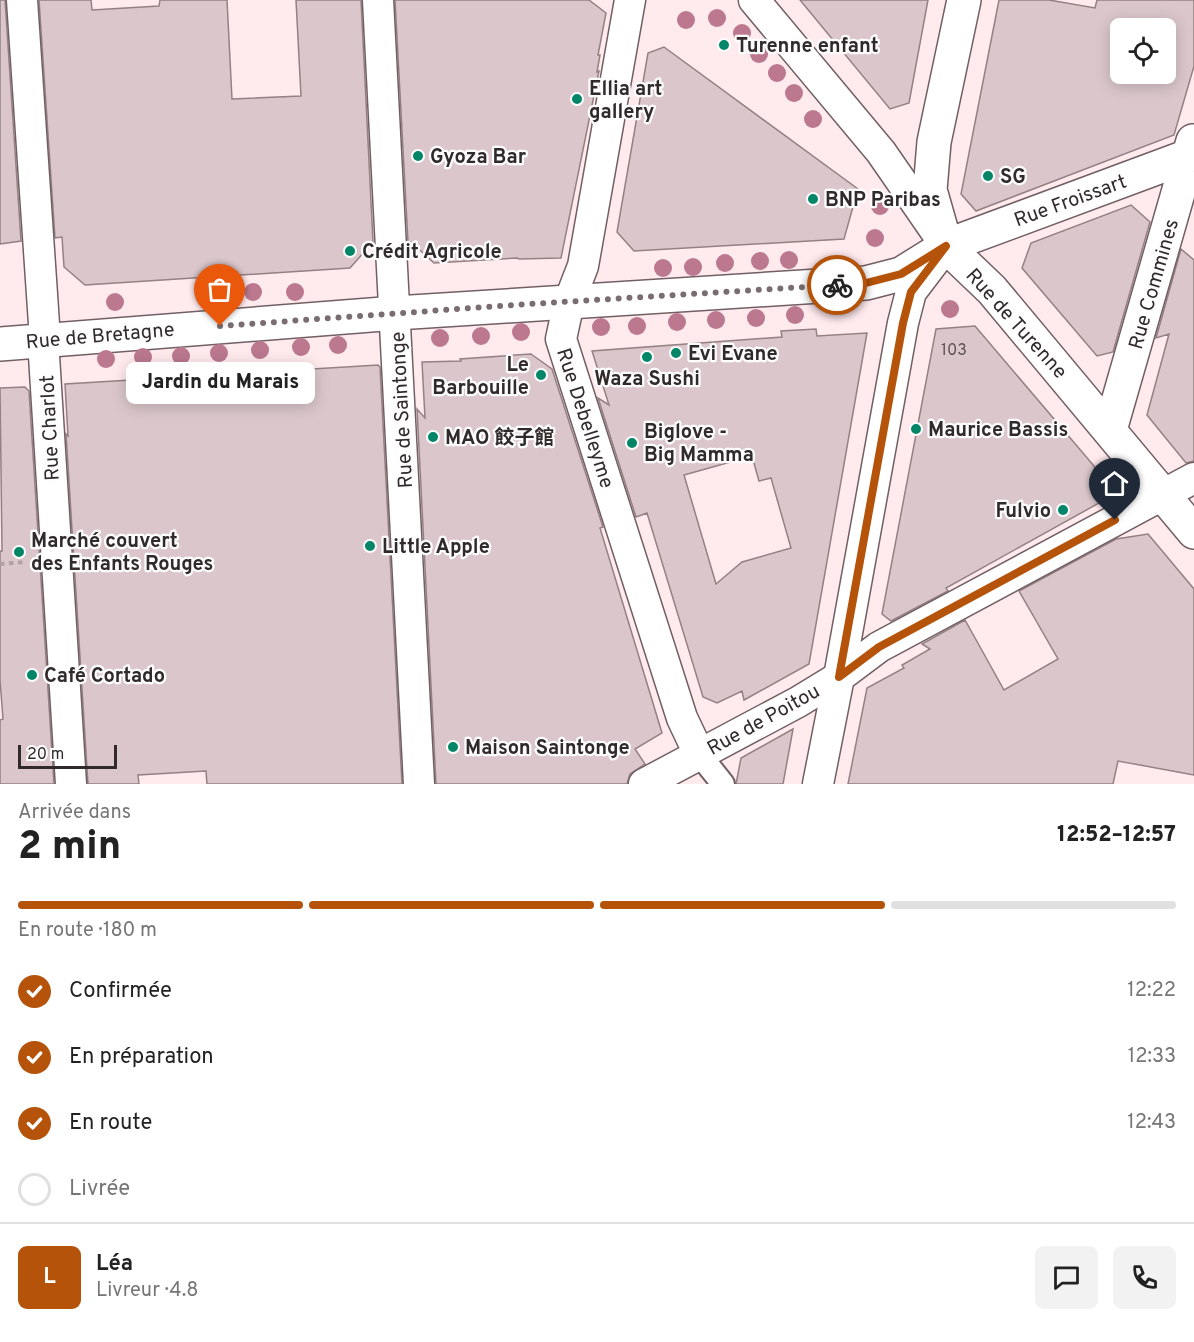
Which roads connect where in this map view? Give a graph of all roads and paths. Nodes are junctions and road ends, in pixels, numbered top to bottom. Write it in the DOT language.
graph roads {
  1 [pos="22,0"];
  2 [pos="378,0"];
  3 [pos="629,0"];
  4 [pos="754,0"];
  5 [pos="964,0"];
  6 [pos="1192,149"];
  7 [pos="946,246"];
  8 [pos="569,302"];
  9 [pos="396,313"];
  10 [pos="43,340"];
  11 [pos="0,344"];
  12 [pos="1110,430"];
  13 [pos="1194,478"];
  14 [pos="1163,494"];
  15 [pos="1194,532"];
  16 [pos="29,562"];
  17 [pos="0,564"];
  18 [pos="839,677"];
  19 [pos="699,754"];
  20 [pos="71,784"];
  21 [pos="419,784"];
  22 [pos="644,784"];
  23 [pos="723,784"];
  24 [pos="818,784"];
  1 -- 10 [label="street, Rue Charlot"];
  2 -- 9 [label="street, Rue de Saintonge"];
  3 -- 8 [label="street, Rue Debelleyme"];
  4 -- 7 [label="street, Rue de Turenne"];
  5 -- 7 [label="street"];
  6 -- 7 [label="street, Rue Froissart"];
  6 -- 12 [label="street, Rue Commines"];
  7 -- 8 [label="street, Rue de Bretagne"];
  7 -- 12 [label="street, Rue de Turenne"];
  7 -- 18 [label="street"];
  8 -- 9 [label="street, Rue de Bretagne"];
  8 -- 19 [label="street, Rue Debelleyme"];
  9 -- 10 [label="street, Rue de Bretagne"];
  9 -- 21 [label="street, Rue de Saintonge"];
  10 -- 11 [label="street, Rue de Bretagne"];
  10 -- 20 [label="street, Rue Charlot"];
  12 -- 14 [label="street, Rue de Turenne"];
  13 -- 14 [label="street, Rue de Poitou"];
  14 -- 15 [label="street, Rue de Turenne"];
  14 -- 18 [label="street, Rue de Poitou"];
  16 -- 17 [label="path"];
  18 -- 19 [label="street, Rue de Poitou"];
  18 -- 24 [label="street"];
  19 -- 22 [label="street, Rue de Poitou"];
  19 -- 23 [label="street, Rue Debelleyme"];
}
